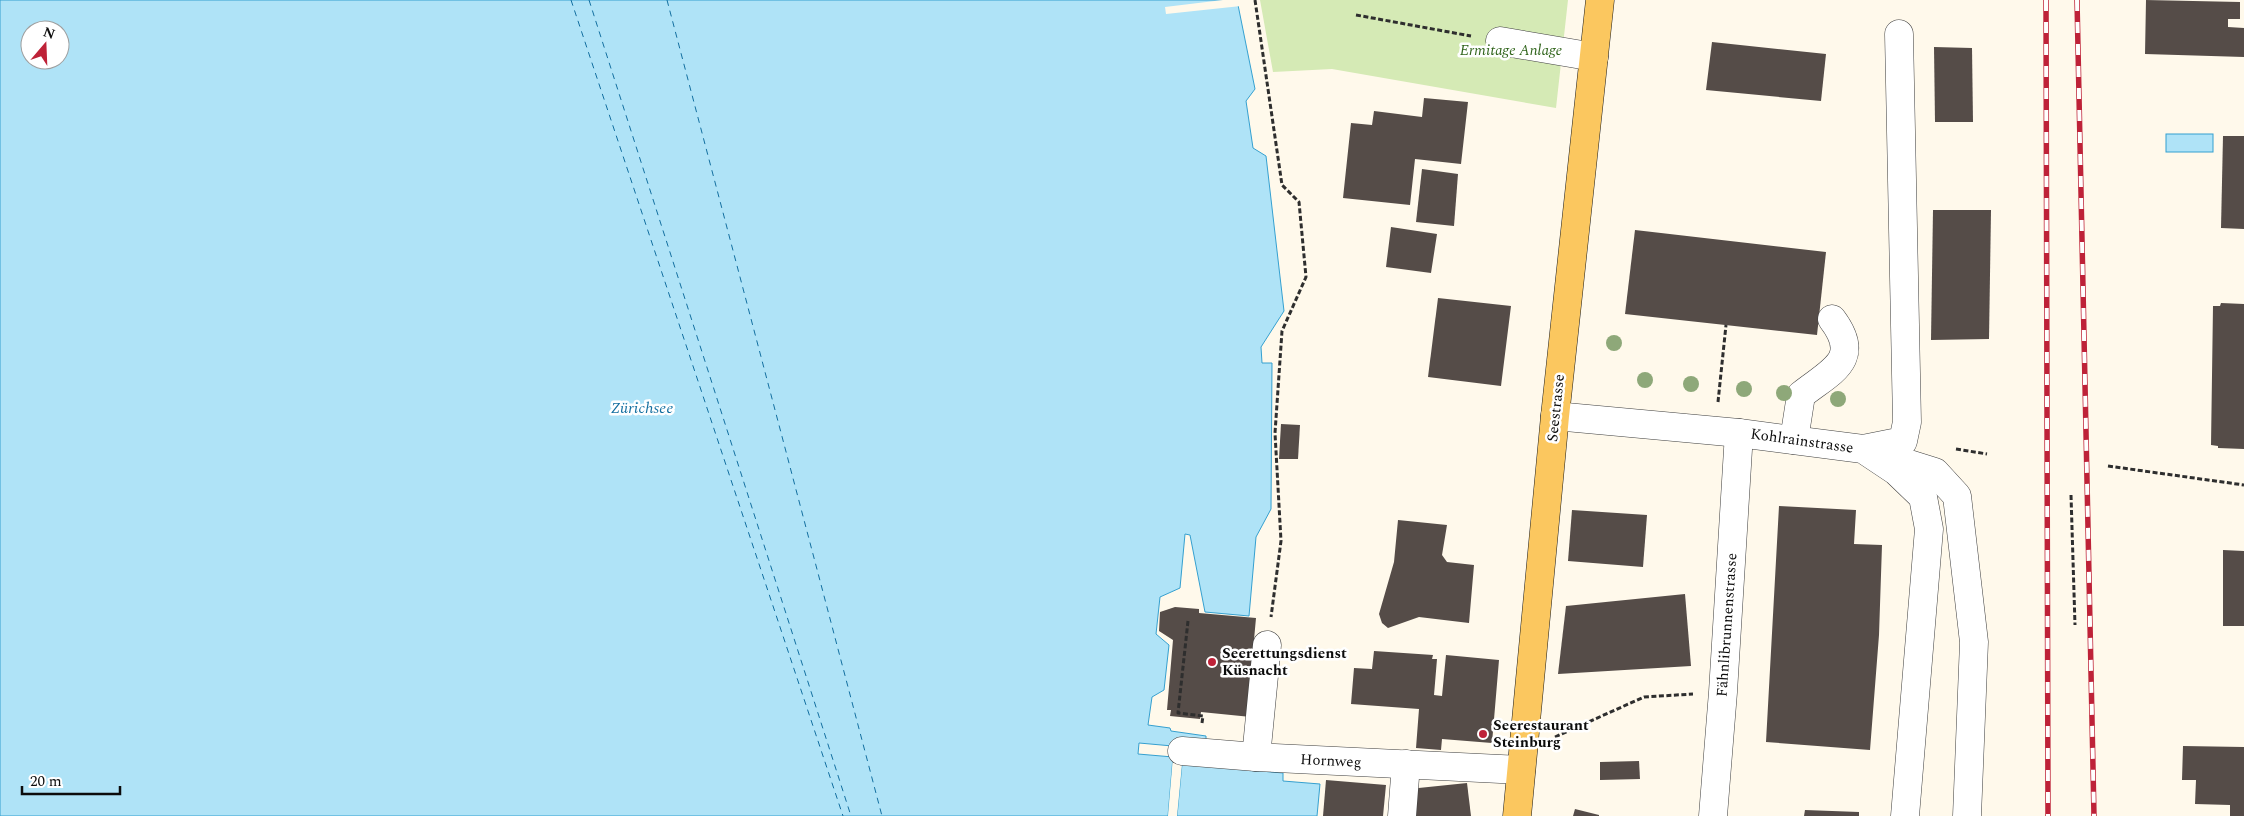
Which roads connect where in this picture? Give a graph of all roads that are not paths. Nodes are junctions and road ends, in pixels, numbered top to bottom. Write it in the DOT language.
graph roads {
  1 [pos="1600,0"];
  2 [pos="1899,34"];
  3 [pos="1489,39"];
  4 [pos="1594,57"];
  5 [pos="1832,319"];
  6 [pos="1555,416"];
  7 [pos="1739,433"];
  8 [pos="1794,440"];
  9 [pos="1863,450"];
  10 [pos="1267,645"];
  11 [pos="1182,751"];
  12 [pos="1256,757"];
  13 [pos="1406,764"];
  14 [pos="1521,770"];
  15 [pos="1402,816"];
  16 [pos="1517,816"];
  17 [pos="1713,816"];
  18 [pos="1905,816"];
  19 [pos="1967,816"];
  1 -- 4 [label="main road, Seestrasse"];
  2 -- 9 [label="street"];
  3 -- 4 [label="street"];
  4 -- 6 [label="main road, Seestrasse"];
  5 -- 8 [label="street"];
  6 -- 7 [label="street, Kohlrainstrasse"];
  6 -- 14 [label="main road, Seestrasse"];
  7 -- 8 [label="street, Kohlrainstrasse"];
  7 -- 17 [label="street, Fähnlibrunnenstrasse"];
  8 -- 9 [label="street, Kohlrainstrasse"];
  9 -- 18 [label="street, Kohlrainstrasse"];
  9 -- 19 [label="street"];
  10 -- 12 [label="street"];
  11 -- 12 [label="street, Hornweg"];
  12 -- 13 [label="street, Hornweg"];
  13 -- 14 [label="street, Hornweg"];
  13 -- 15 [label="street"];
  14 -- 16 [label="main road, Seestrasse"];
}
